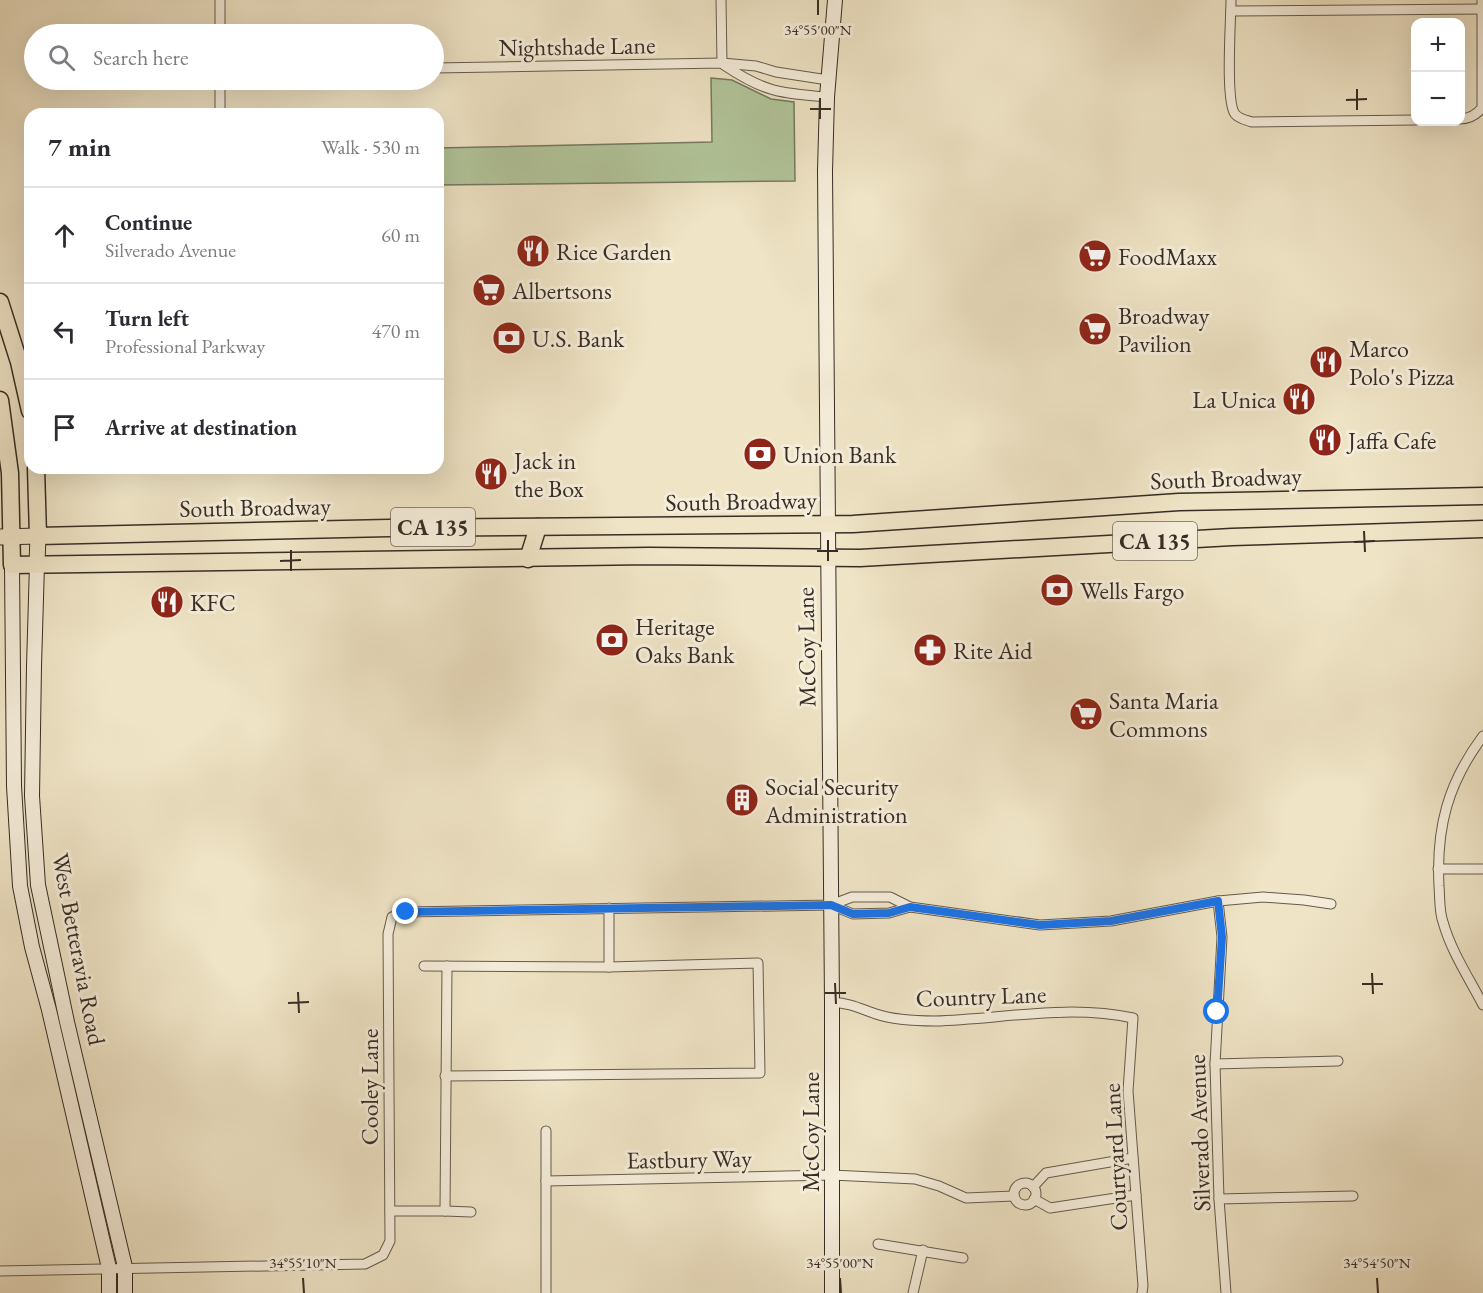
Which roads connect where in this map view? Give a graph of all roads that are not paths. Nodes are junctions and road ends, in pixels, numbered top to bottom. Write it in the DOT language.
graph roads {
  1 [pos="220,0"];
  2 [pos="721,0"];
  3 [pos="835,0"];
  4 [pos="1231,0"];
  5 [pos="1483,7"];
  6 [pos="1231,11"];
  7 [pos="220,24"];
  8 [pos="722,63"];
  9 [pos="444,68"];
  10 [pos="828,80"];
  11 [pos="220,90"];
  12 [pos="827,97"];
  13 [pos="220,108"];
  14 [pos="1465,119"];
  15 [pos="1411,120"];
  16 [pos="0,302"];
  17 [pos="24,384"];
  18 [pos="0,400"];
  19 [pos="36,474"];
  20 [pos="1483,496"];
  21 [pos="827,524"];
  22 [pos="538,526"];
  23 [pos="1483,528"];
  24 [pos="38,536"];
  25 [pos="6,537"];
  26 [pos="827,558"];
  27 [pos="528,559"];
  28 [pos="546,559"];
  29 [pos="37,564"];
  30 [pos="6,565"];
  31 [pos="1483,736"];
  32 [pos="1438,868"];
  33 [pos="1483,868"];
  34 [pos="1218,901"];
  35 [pos="1331,904"];
  36 [pos="831,905"];
  37 [pos="910,907"];
  38 [pos="609,909"];
  39 [pos="424,966"];
  40 [pos="447,966"];
  41 [pos="609,967"];
  42 [pos="832,1002"];
  43 [pos="1483,1005"];
  44 [pos="1133,1018"];
  45 [pos="1338,1060"];
  46 [pos="1215,1064"];
  47 [pos="445,1076"];
  48 [pos="546,1131"];
  49 [pos="1133,1158"];
  50 [pos="832,1175"];
  51 [pos="546,1181"];
  52 [pos="1033,1187"];
  53 [pos="1136,1195"];
  54 [pos="1014,1196"];
  55 [pos="1353,1196"];
  56 [pos="1034,1199"];
  57 [pos="1219,1199"];
  58 [pos="390,1210"];
  59 [pos="445,1211"];
  60 [pos="471,1212"];
  61 [pos="878,1244"];
  62 [pos="923,1251"];
  63 [pos="963,1258"];
  64 [pos="125,1267"];
  65 [pos="109,1268"];
  66 [pos="0,1271"];
  67 [pos="109,1293"];
  68 [pos="125,1293"];
  69 [pos="546,1293"];
  70 [pos="832,1293"];
  71 [pos="913,1293"];
  72 [pos="1142,1293"];
  73 [pos="1226,1293"];
  1 -- 7 [label="street"];
  2 -- 8 [label="street"];
  3 -- 10 [label="main road, McCoy Lane"];
  4 -- 6 [label="street"];
  5 -- 6 [label="street"];
  5 -- 14 [label="street"];
  6 -- 15 [label="street"];
  8 -- 9 [label="street, Nightshade Lane"];
  8 -- 10 [label="street, Nightshade Lane"];
  8 -- 12 [label="street"];
  10 -- 12 [label="main road, McCoy Lane"];
  11 -- 13 [label="street"];
  12 -- 21 [label="main road, McCoy Lane"];
  16 -- 17 [label="highway"];
  18 -- 25 [label="highway, West Betteravia Road"];
  19 -- 24 [label="highway"];
  20 -- 21 [label="highway, South Broadway / CA 135"];
  21 -- 22 [label="highway, South Broadway / CA 135"];
  21 -- 26 [label="main road, McCoy Lane"];
  22 -- 24 [label="highway, South Broadway / CA 135"];
  22 -- 27 [label="highway"];
  22 -- 28 [label="highway"];
  23 -- 26 [label="highway, CA 135"];
  24 -- 25 [label="main road, South Broadway / CA 135"];
  24 -- 29 [label="main road, West Betteravia Road"];
  25 -- 30 [label="highway, West Betteravia Road"];
  26 -- 28 [label="highway, CA 135"];
  26 -- 36 [label="main road, McCoy Lane"];
  27 -- 28 [label="highway, CA 135"];
  27 -- 29 [label="highway, CA 135"];
  29 -- 30 [label="highway, CA 135"];
  29 -- 64 [label="main road, West Betteravia Road"];
  30 -- 65 [label="main road, West Betteravia Road"];
  31 -- 32 [label="street"];
  32 -- 33 [label="street"];
  32 -- 43 [label="street"];
  34 -- 35 [label="street"];
  34 -- 37 [label="street"];
  34 -- 46 [label="street, Silverado Avenue"];
  36 -- 37 [label="street"];
  36 -- 37 [label="street"];
  36 -- 38 [label="street"];
  36 -- 42 [label="main road, McCoy Lane"];
  38 -- 41 [label="street"];
  38 -- 58 [label="street, Cooley Lane"];
  39 -- 40 [label="street"];
  40 -- 41 [label="street"];
  40 -- 47 [label="street"];
  41 -- 47 [label="street"];
  42 -- 44 [label="street, Country Lane"];
  42 -- 50 [label="main road, McCoy Lane"];
  44 -- 49 [label="street, Courtyard Lane"];
  45 -- 46 [label="street"];
  46 -- 57 [label="street, Silverado Avenue"];
  47 -- 59 [label="street"];
  48 -- 51 [label="street"];
  49 -- 52 [label="street"];
  49 -- 53 [label="street, Courtyard Lane"];
  50 -- 51 [label="street, Eastbury Way"];
  50 -- 54 [label="street, Eastbury Way"];
  50 -- 70 [label="main road, McCoy Lane"];
  51 -- 69 [label="street"];
  52 -- 54 [label="street"];
  52 -- 56 [label="street"];
  53 -- 56 [label="street"];
  53 -- 72 [label="street, Courtyard Lane"];
  54 -- 56 [label="street"];
  55 -- 57 [label="street"];
  57 -- 73 [label="street, Silverado Avenue"];
  58 -- 59 [label="street"];
  58 -- 64 [label="street, Cooley Lane"];
  59 -- 60 [label="street"];
  61 -- 62 [label="street"];
  62 -- 63 [label="street"];
  62 -- 71 [label="street"];
  64 -- 65 [label="street"];
  64 -- 68 [label="main road, West Betteravia Road"];
  65 -- 66 [label="street"];
  65 -- 67 [label="main road, West Betteravia Road"];
}
